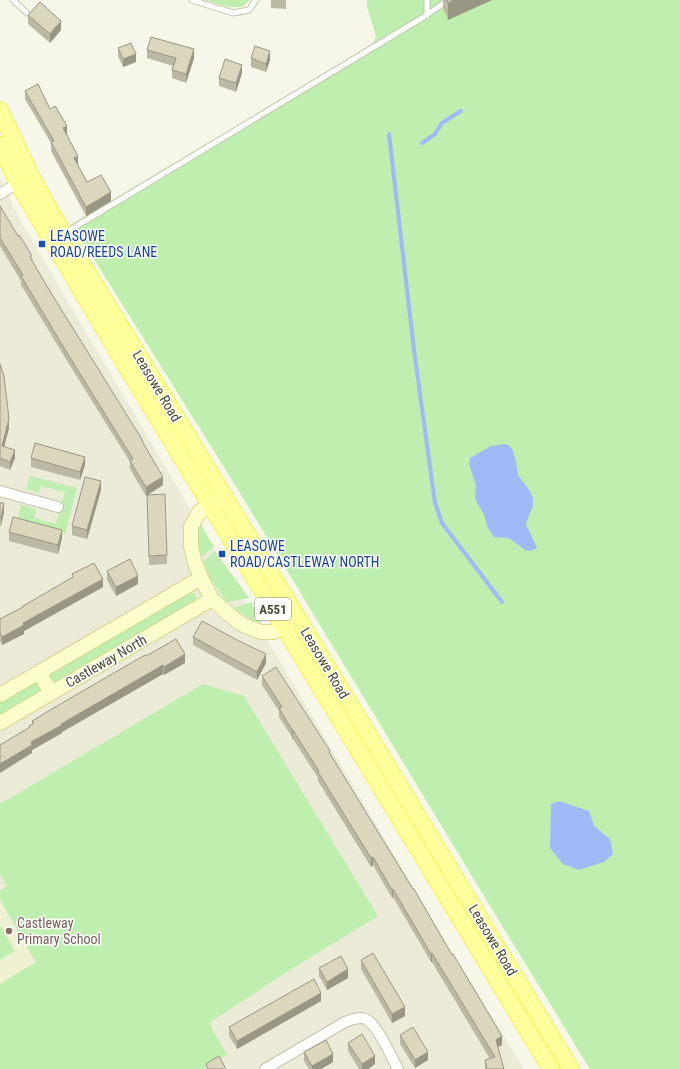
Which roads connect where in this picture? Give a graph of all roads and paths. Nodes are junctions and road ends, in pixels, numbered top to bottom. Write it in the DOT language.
graph roads {
  1 [pos="13,0"];
  2 [pos="192,0"];
  3 [pos="256,0"];
  4 [pos="427,0"];
  5 [pos="448,0"];
  6 [pos="27,13"];
  7 [pos="427,14"];
  8 [pos="0,110"];
  9 [pos="0,145"];
  10 [pos="25,179"];
  11 [pos="0,194"];
  12 [pos="58,237"];
  13 [pos="0,491"];
  14 [pos="224,496"];
  15 [pos="210,504"];
  16 [pos="58,507"];
  17 [pos="201,578"];
  18 [pos="212,598"];
  19 [pos="297,618"];
  20 [pos="283,626"];
  21 [pos="39,672"];
  22 [pos="51,693"];
  23 [pos="0,695"];
  24 [pos="0,723"];
  25 [pos="265,1069"];
  26 [pos="398,1069"];
  27 [pos="551,1069"];
  28 [pos="571,1069"];
  1 -- 6 [label="lane"];
  2 -- 3 [label="lane"];
  4 -- 7 [label="lane"];
  5 -- 7 [label="lane"];
  7 -- 12 [label="lane"];
  8 -- 10 [label="main road, Leasowe Road / A551"];
  9 -- 10 [label="main road, Leasowe Road / A551"];
  10 -- 11 [label="street"];
  10 -- 12 [label="main road, Leasowe Road / A551"];
  12 -- 14 [label="main road, Leasowe Road / A551"];
  12 -- 15 [label="main road, Leasowe Road / A551"];
  13 -- 16 [label="street"];
  14 -- 15 [label="street"];
  14 -- 19 [label="main road, Leasowe Road / A551"];
  15 -- 17 [label="street, Leasowe Road"];
  15 -- 20 [label="main road, Leasowe Road / A551"];
  17 -- 18 [label="street, Leasowe Road"];
  17 -- 21 [label="street, Castleway North"];
  18 -- 20 [label="street, Leasowe Road"];
  18 -- 22 [label="street, Castleway North"];
  19 -- 20 [label="street"];
  19 -- 28 [label="main road, Leasowe Road / A551"];
  20 -- 27 [label="main road, Leasowe Road / A551"];
  21 -- 22 [label="street"];
  21 -- 23 [label="street, Castleway North"];
  22 -- 24 [label="street, Castleway North"];
  25 -- 26 [label="street"];
}
